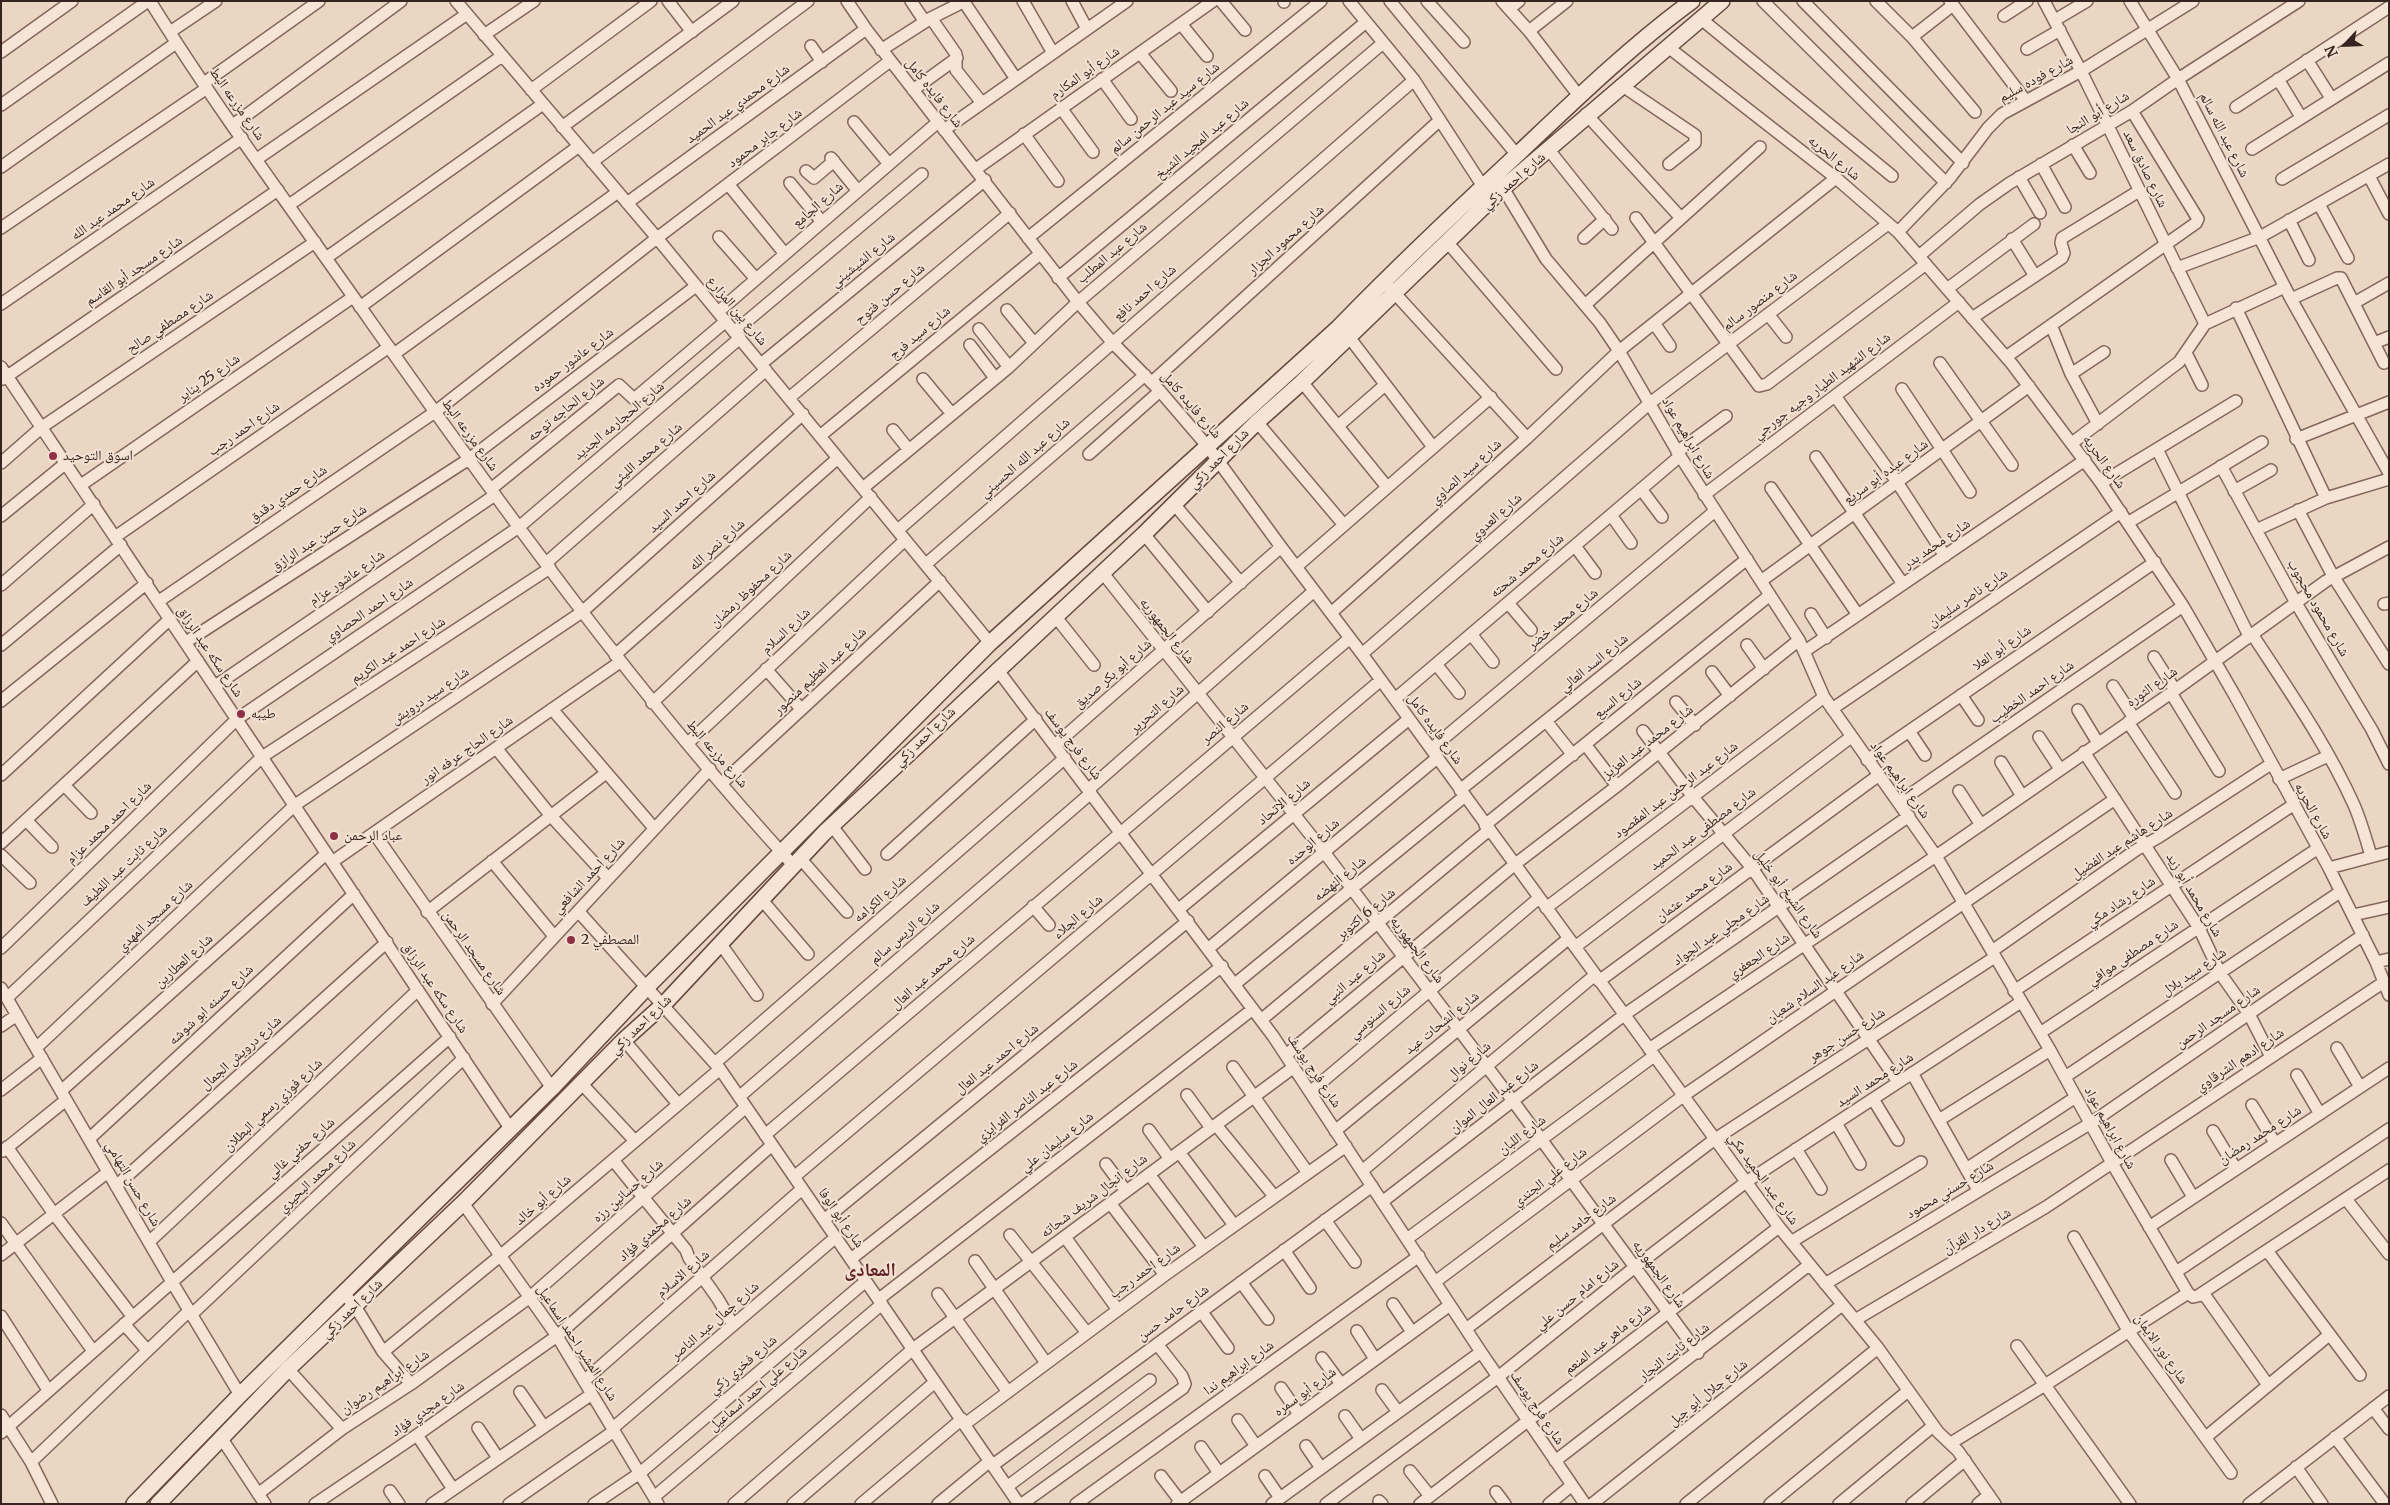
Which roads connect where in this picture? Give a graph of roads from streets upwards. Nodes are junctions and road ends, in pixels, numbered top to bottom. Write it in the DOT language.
graph roads {
  1 [pos="72,1"];
  2 [pos="149,1"];
  3 [pos="216,1"];
  4 [pos="319,1"];
  5 [pos="401,1"];
  6 [pos="534,1"];
  7 [pos="651,1"];
  8 [pos="668,1"];
  9 [pos="733,1"];
  10 [pos="808,1"];
  11 [pos="847,1"];
  12 [pos="911,1"];
  13 [pos="1023,1"];
  14 [pos="1072,1"];
  15 [pos="1126,1"];
  16 [pos="1213,1"];
  17 [pos="1221,1"];
  18 [pos="1321,1"];
  19 [pos="1348,1"];
  20 [pos="1427,1"];
  21 [pos="1519,1"];
  22 [pos="1567,1"];
  23 [pos="1722,1"];
  24 [pos="1763,1"];
  25 [pos="1803,1"];
  26 [pos="1876,1"];
  27 [pos="2027,1"];
  28 [pos="2044,1"];
  29 [pos="2087,1"];
  30 [pos="2130,1"];
  31 [pos="2192,1"];
  32 [pos="2299,1"];
  33 [pos="458,2"];
  34 [pos="961,2"];
  35 [pos="1396,3"];
  36 [pos="1685,3"];
  37 [pos="1951,3"];
  38 [pos="1505,5"];
  39 [pos="2389,6"];
  40 [pos="467,14"];
  41 [pos="2004,16"];
  42 [pos="1700,18"];
  43 [pos="928,20"];
  44 [pos="1366,22"];
  45 [pos="1181,24"];
  46 [pos="2057,25"];
  47 [pos="1087,29"];
  48 [pos="2148,29"];
  49 [pos="866,30"];
  50 [pos="1245,30"];
  51 [pos="1529,31"];
  52 [pos="170,32"];
  53 [pos="692,32"];
  54 [pos="484,35"];
  55 [pos="1912,37"];
  56 [pos="1464,42"];
  57 [pos="176,43"];
  58 [pos="1383,43"];
  59 [pos="811,46"];
  60 [pos="1668,47"];
  61 [pos="2026,49"];
  62 [pos="881,50"];
  63 [pos="1,52"];
  64 [pos="1054,53"];
  65 [pos="1140,53"];
  66 [pos="1630,53"];
  67 [pos="502,56"];
  68 [pos="1207,56"];
  69 [pos="957,58"];
  70 [pos="2307,60"];
  71 [pos="890,61"];
  72 [pos="822,62"];
  73 [pos="2389,63"];
  74 [pos="1643,68"];
  75 [pos="2081,71"];
  76 [pos="1016,79"];
  77 [pos="1102,79"];
  78 [pos="2178,79"];
  79 [pos="2278,79"];
  80 [pos="1414,80"];
  81 [pos="205,85"];
  82 [pos="1620,85"];
  83 [pos="531,90"];
  84 [pos="913,90"];
  85 [pos="1171,91"];
  86 [pos="1579,96"];
  87 [pos="2331,98"];
  88 [pos="2026,101"];
  89 [pos="982,103"];
  90 [pos="543,104"];
  91 [pos="1,106"];
  92 [pos="2236,107"];
  93 [pos="1061,108"];
  94 [pos="2132,111"];
  95 [pos="1975,112"];
  96 [pos="1586,114"];
  97 [pos="2389,114"];
  98 [pos="2301,117"];
  99 [pos="1131,119"];
  100 [pos="1440,120"];
  101 [pos="854,122"];
  102 [pos="233,125"];
  103 [pos="941,126"];
  104 [pos="2108,126"];
  105 [pos="562,127"];
  106 [pos="1024,134"];
  107 [pos="242,138"];
  108 [pos="2074,145"];
  109 [pos="579,146"];
  110 [pos="1760,147"];
  111 [pos="2252,149"];
  112 [pos="1549,150"];
  113 [pos="1093,152"];
  114 [pos="1517,154"];
  115 [pos="257,159"];
  116 [pos="592,162"];
  117 [pos="1963,163"];
  118 [pos="888,164"];
  119 [pos="1669,164"];
  120 [pos="2041,164"];
  121 [pos="2389,164"];
  122 [pos="1,167"];
  123 [pos="976,169"];
  124 [pos="806,171"];
  125 [pos="2090,173"];
  126 [pos="922,174"];
  127 [pos="1892,176"];
  128 [pos="2369,176"];
  129 [pos="2019,177"];
  130 [pos="1836,178"];
  131 [pos="2282,179"];
  132 [pos="984,180"];
  133 [pos="1058,181"];
  134 [pos="790,183"];
  135 [pos="1946,183"];
  136 [pos="728,184"];
  137 [pos="1482,185"];
  138 [pos="1503,188"];
  139 [pos="278,190"];
  140 [pos="858,191"];
  141 [pos="2139,191"];
  142 [pos="618,192"];
  143 [pos="627,203"];
  144 [pos="2319,204"];
  145 [pos="289,205"];
  146 [pos="2065,207"];
  147 [pos="1010,213"];
  148 [pos="2040,213"];
  149 [pos="2389,214"];
  150 [pos="1636,218"];
  151 [pos="1681,218"];
  152 [pos="2289,220"];
  153 [pos="822,222"];
  154 [pos="1888,224"];
  155 [pos="2034,224"];
  156 [pos="1,228"];
  157 [pos="1898,232"];
  158 [pos="719,237"];
  159 [pos="2260,237"];
  160 [pos="657,238"];
  161 [pos="1028,238"];
  162 [pos="1584,238"];
  163 [pos="2012,239"];
  164 [pos="315,242"];
  165 [pos="1653,242"];
  166 [pos="1448,243"];
  167 [pos="2165,244"];
  168 [pos="785,254"];
  169 [pos="1040,254"];
  170 [pos="326,258"];
  171 [pos="2348,258"];
  172 [pos="1922,260"];
  173 [pos="2309,260"];
  174 [pos="2178,268"];
  175 [pos="2035,276"];
  176 [pos="1058,278"];
  177 [pos="756,279"];
  178 [pos="1383,282"];
  179 [pos="2389,283"];
  180 [pos="696,286"];
  181 [pos="2285,287"];
  182 [pos="1947,289"];
  183 [pos="1395,293"];
  184 [pos="1691,294"];
  185 [pos="353,297"];
  186 [pos="2291,299"];
  187 [pos="1078,302"];
  188 [pos="1959,302"];
  189 [pos="2354,303"];
  190 [pos="1,304"];
  191 [pos="1585,305"];
  192 [pos="360,307"];
  193 [pos="2236,308"];
  194 [pos="1008,310"];
  195 [pos="718,312"];
  196 [pos="1768,314"];
  197 [pos="1972,318"];
  198 [pos="726,321"];
  199 [pos="1654,323"];
  200 [pos="2205,324"];
  201 [pos="2051,325"];
  202 [pos="979,329"];
  203 [pos="737,335"];
  204 [pos="1349,337"];
  205 [pos="1786,337"];
  206 [pos="2389,337"];
  207 [pos="1112,342"];
  208 [pos="1034,343"];
  209 [pos="2374,343"];
  210 [pos="1728,344"];
  211 [pos="970,345"];
  212 [pos="1670,346"];
  213 [pos="391,351"];
  214 [pos="1619,351"];
  215 [pos="2104,352"];
  216 [pos="2186,353"];
  217 [pos="2006,357"];
  218 [pos="1940,363"];
  219 [pos="2384,363"];
  220 [pos="763,367"];
  221 [pos="1009,367"];
  222 [pos="1556,369"];
  223 [pos="3,374"];
  224 [pos="2071,374"];
  225 [pos="996,378"];
  226 [pos="1148,378"];
  227 [pos="924,379"];
  228 [pos="1302,382"];
  229 [pos="1385,385"];
  230 [pos="2202,385"];
  231 [pos="2029,386"];
  232 [pos="1902,390"];
  233 [pos="1160,391"];
  234 [pos="1835,396"];
  235 [pos="1491,397"];
  236 [pos="789,398"];
  237 [pos="2236,401"];
  238 [pos="1650,402"];
  239 [pos="2389,402"];
  240 [pos="435,412"];
  241 [pos="802,414"];
  242 [pos="952,414"];
  243 [pos="2357,415"];
  244 [pos="1726,416"];
  245 [pos="1981,421"];
  246 [pos="1257,422"];
  247 [pos="2098,424"];
  248 [pos="1338,426"];
  249 [pos="42,427"];
  250 [pos="893,430"];
  251 [pos="820,436"];
  252 [pos="1527,438"];
  253 [pos="2296,439"];
  254 [pos="2262,442"];
  255 [pos="2072,443"];
  256 [pos="1208,447"];
  257 [pos="1433,447"];
  258 [pos="2157,449"];
  259 [pos="910,450"];
  260 [pos="1942,450"];
  261 [pos="1089,454"];
  262 [pos="1679,454"];
  263 [pos="1816,457"];
  264 [pos="838,458"];
  265 [pos="469,459"];
  266 [pos="2085,460"];
  267 [pos="1219,461"];
  268 [pos="1,462"];
  269 [pos="66,463"];
  270 [pos="2012,465"];
  271 [pos="2221,466"];
  272 [pos="2271,470"];
  273 [pos="2389,473"];
  274 [pos="2389,479"];
  275 [pos="1897,482"];
  276 [pos="2101,483"];
  277 [pos="81,485"];
  278 [pos="1387,487"];
  279 [pos="1770,488"];
  280 [pos="1641,489"];
  281 [pos="2180,491"];
  282 [pos="2234,491"];
  283 [pos="493,492"];
  284 [pos="1970,492"];
  285 [pos="867,493"];
  286 [pos="1704,495"];
  287 [pos="2326,498"];
  288 [pos="94,504"];
  289 [pos="1174,504"];
  290 [pos="2298,510"];
  291 [pos="1715,511"];
  292 [pos="2121,512"];
  293 [pos="1854,513"];
  294 [pos="1611,515"];
  295 [pos="1,516"];
  296 [pos="1662,517"];
  297 [pos="2129,522"];
  298 [pos="1344,525"];
  299 [pos="519,527"];
  300 [pos="898,530"];
  301 [pos="2256,530"];
  302 [pos="1144,534"];
  303 [pos="905,540"];
  304 [pos="118,541"];
  305 [pos="1631,542"];
  306 [pos="1810,545"];
  307 [pos="1575,546"];
  308 [pos="2389,547"];
  309 [pos="1281,548"];
  310 [pos="1945,556"];
  311 [pos="1747,559"];
  312 [pos="2155,562"];
  313 [pos="926,564"];
  314 [pos="548,566"];
  315 [pos="1296,567"];
  316 [pos="1102,572"];
  317 [pos="1595,573"];
  318 [pos="2333,576"];
  319 [pos="940,581"];
  320 [pos="1761,581"];
  321 [pos="146,583"];
  322 [pos="1241,584"];
  323 [pos="1903,584"];
  324 [pos="1,585"];
  325 [pos="1314,591"];
  326 [pos="1770,595"];
  327 [pos="158,601"];
  328 [pos="1508,603"];
  329 [pos="2296,603"];
  330 [pos="2182,606"];
  331 [pos="582,612"];
  332 [pos="1208,612"];
  333 [pos="1331,613"];
  334 [pos="1811,614"];
  335 [pos="1858,615"];
  336 [pos="1055,616"];
  337 [pos="170,619"];
  338 [pos="1531,630"];
  339 [pos="1470,634"];
  340 [pos="2251,635"];
  341 [pos="1350,638"];
  342 [pos="1826,638"];
  343 [pos="1799,640"];
  344 [pos="186,642"];
  345 [pos="990,643"];
  346 [pos="1,644"];
  347 [pos="1747,645"];
  348 [pos="1163,650"];
  349 [pos="1805,651"];
  350 [pos="1362,654"];
  351 [pos="2154,658"];
  352 [pos="618,659"];
  353 [pos="198,660"];
  354 [pos="2214,661"];
  355 [pos="1493,662"];
  356 [pos="1436,664"];
  357 [pos="2389,664"];
  358 [pos="1094,665"];
  359 [pos="1764,668"];
  360 [pos="997,669"];
  361 [pos="766,670"];
  362 [pos="1712,672"];
  363 [pos="1381,680"];
  364 [pos="215,686"];
  365 [pos="2112,686"];
  366 [pos="2173,692"];
  367 [pos="1198,693"];
  368 [pos="1458,693"];
  369 [pos="1961,695"];
  370 [pos="1730,696"];
  371 [pos="1824,697"];
  372 [pos="1394,699"];
  373 [pos="1,701"];
  374 [pos="1676,702"];
  375 [pos="652,703"];
  376 [pos="552,709"];
  377 [pos="801,709"];
  378 [pos="1832,709"];
  379 [pos="2078,710"];
  380 [pos="237,719"];
  381 [pos="1036,719"];
  382 [pos="1409,719"];
  383 [pos="1978,720"];
  384 [pos="2131,720"];
  385 [pos="1546,721"];
  386 [pos="1695,725"];
  387 [pos="1643,731"];
  388 [pos="1909,731"];
  389 [pos="1232,736"];
  390 [pos="1851,736"];
  391 [pos="2038,737"];
  392 [pos="2098,742"];
  393 [pos="688,744"];
  394 [pos="1055,744"];
  395 [pos="1585,744"];
  396 [pos="496,748"];
  397 [pos="2084,752"];
  398 [pos="1659,753"];
  399 [pos="1434,754"];
  400 [pos="1573,754"];
  401 [pos="1924,755"];
  402 [pos="2328,756"];
  403 [pos="262,757"];
  404 [pos="1065,758"];
  405 [pos="1867,760"];
  406 [pos="2001,762"];
  407 [pos="2271,764"];
  408 [pos="2389,764"];
  409 [pos="710,769"];
  410 [pos="2060,769"];
  411 [pos="2219,771"];
  412 [pos="606,773"];
  413 [pos="1,775"];
  414 [pos="1879,775"];
  415 [pos="1265,778"];
  416 [pos="2279,779"];
  417 [pos="722,783"];
  418 [pos="64,785"];
  419 [pos="1617,786"];
  420 [pos="1960,790"];
  421 [pos="1090,791"];
  422 [pos="1462,793"];
  423 [pos="2175,793"];
  424 [pos="2022,796"];
  425 [pos="1693,797"];
  426 [pos="2115,799"];
  427 [pos="1899,802"];
  428 [pos="295,805"];
  429 [pos="2293,805"];
  430 [pos="91,813"];
  431 [pos="1294,814"];
  432 [pos="551,816"];
  433 [pos="1909,816"];
  434 [pos="26,820"];
  435 [pos="1980,825"];
  436 [pos="832,826"];
  437 [pos="654,828"];
  438 [pos="1487,828"];
  439 [pos="1120,831"];
  440 [pos="374,833"];
  441 [pos="1723,833"];
  442 [pos="1,843"];
  443 [pos="2146,845"];
  444 [pos="52,847"];
  445 [pos="2317,849"];
  446 [pos="1324,852"];
  447 [pos="2389,852"];
  448 [pos="782,853"];
  449 [pos="1,854"];
  450 [pos="887,854"];
  451 [pos="1936,856"];
  452 [pos="2371,856"];
  453 [pos="329,858"];
  454 [pos="492,861"];
  455 [pos="797,862"];
  456 [pos="1514,865"];
  457 [pos="1752,868"];
  458 [pos="2328,868"];
  459 [pos="865,869"];
  460 [pos="1152,874"];
  461 [pos="608,878"];
  462 [pos="30,883"];
  463 [pos="2172,886"];
  464 [pos="1352,889"];
  465 [pos="2340,892"];
  466 [pos="354,894"];
  467 [pos="762,900"];
  468 [pos="1964,902"];
  469 [pos="1542,903"];
  470 [pos="1033,906"];
  471 [pos="2389,907"];
  472 [pos="1780,908"];
  473 [pos="1179,909"];
  474 [pos="578,911"];
  475 [pos="427,912"];
  476 [pos="847,912"];
  477 [pos="2353,915"];
  478 [pos="1188,921"];
  479 [pos="1378,923"];
  480 [pos="1049,925"];
  481 [pos="2199,928"];
  482 [pos="2363,935"];
  483 [pos="554,936"];
  484 [pos="387,942"];
  485 [pos="720,943"];
  486 [pos="1571,943"];
  487 [pos="1805,943"];
  488 [pos="1,948"];
  489 [pos="1208,948"];
  490 [pos="808,954"];
  491 [pos="1993,954"];
  492 [pos="1402,956"];
  493 [pos="2389,959"];
  494 [pos="2376,962"];
  495 [pos="1222,966"];
  496 [pos="2220,973"];
  497 [pos="1597,978"];
  498 [pos="2384,982"];
  499 [pos="1235,984"];
  500 [pos="647,987"];
  501 [pos="418,990"];
  502 [pos="1429,991"];
  503 [pos="1836,991"];
  504 [pos="2014,991"];
  505 [pos="4,993"];
  506 [pos="757,995"];
  507 [pos="2389,995"];
  508 [pos="2021,1002"];
  509 [pos="492,1004"];
  510 [pos="664,1004"];
  511 [pos="1253,1009"];
  512 [pos="2249,1014"];
  513 [pos="17,1015"];
  514 [pos="1624,1015"];
  515 [pos="1261,1020"];
  516 [pos="1,1026"];
  517 [pos="1458,1029"];
  518 [pos="2040,1033"];
  519 [pos="450,1037"];
  520 [pos="1869,1039"];
  521 [pos="624,1040"];
  522 [pos="36,1048"];
  523 [pos="2337,1048"];
  524 [pos="2050,1050"];
  525 [pos="1651,1052"];
  526 [pos="1286,1055"];
  527 [pos="2271,1057"];
  528 [pos="42,1058"];
  529 [pos="464,1058"];
  530 [pos="717,1066"];
  531 [pos="1487,1066"];
  532 [pos="1294,1067"];
  533 [pos="1232,1068"];
  534 [pos="2389,1068"];
  535 [pos="1912,1073"];
  536 [pos="2297,1075"];
  537 [pos="2065,1078"];
  538 [pos="1898,1082"];
  539 [pos="581,1083"];
  540 [pos="2360,1087"];
  541 [pos="552,1088"];
  542 [pos="1,1090"];
  543 [pos="1310,1092"];
  544 [pos="1187,1094"];
  545 [pos="64,1096"];
  546 [pos="1683,1096"];
  547 [pos="739,1097"];
  548 [pos="1254,1097"];
  549 [pos="2076,1097"];
  550 [pos="1873,1099"];
  551 [pos="1513,1101"];
  552 [pos="678,1104"];
  553 [pos="2252,1105"];
  554 [pos="746,1107"];
  555 [pos="2320,1114"];
  556 [pos="1939,1120"];
  557 [pos="1836,1123"];
  558 [pos="2091,1123"];
  559 [pos="1214,1127"];
  560 [pos="510,1128"];
  561 [pos="2389,1129"];
  562 [pos="1149,1130"];
  563 [pos="1335,1131"];
  564 [pos="2213,1131"];
  565 [pos="765,1135"];
  566 [pos="90,1139"];
  567 [pos="1542,1139"];
  568 [pos="1715,1139"];
  569 [pos="1898,1140"];
  570 [pos="635,1141"];
  571 [pos="2275,1143"];
  572 [pos="772,1145"];
  573 [pos="1346,1146"];
  574 [pos="1796,1149"];
  575 [pos="4,1150"];
  576 [pos="1174,1155"];
  577 [pos="613,1160"];
  578 [pos="2171,1160"];
  579 [pos="1921,1162"];
  580 [pos="2112,1163"];
  581 [pos="1106,1164"];
  582 [pos="1860,1164"];
  583 [pos="1966,1168"];
  584 [pos="2236,1169"];
  585 [pos="2389,1170"];
  586 [pos="1362,1171"];
  587 [pos="108,1172"];
  588 [pos="1308,1172"];
  589 [pos="1149,1174"];
  590 [pos="794,1177"];
  591 [pos="1571,1180"];
  592 [pos="1746,1182"];
  593 [pos="116,1186"];
  594 [pos="1372,1186"];
  595 [pos="802,1189"];
  596 [pos="1821,1189"];
  597 [pos="1978,1190"];
  598 [pos="1126,1191"];
  599 [pos="1274,1196"];
  600 [pos="643,1198"];
  601 [pos="2193,1198"];
  602 [pos="2346,1199"];
  603 [pos="1382,1202"];
  604 [pos="463,1203"];
  605 [pos="1110,1203"];
  606 [pos="54,1214"];
  607 [pos="824,1220"];
  608 [pos="1325,1220"];
  609 [pos="1,1223"];
  610 [pos="1603,1224"];
  611 [pos="1234,1225"];
  612 [pos="1779,1227"];
  613 [pos="2149,1227"];
  614 [pos="673,1233"];
  615 [pos="1010,1235"];
  616 [pos="836,1237"];
  617 [pos="1065,1237"];
  618 [pos="2074,1237"];
  619 [pos="1407,1239"];
  620 [pos="148,1242"];
  621 [pos="1790,1242"];
  622 [pos="16,1244"];
  623 [pos="1204,1247"];
  624 [pos="1284,1250"];
  625 [pos="2268,1252"];
  626 [pos="2389,1254"];
  627 [pos="1,1255"];
  628 [pos="500,1256"];
  629 [pos="1419,1256"];
  630 [pos="851,1259"];
  631 [pos="975,1261"];
  632 [pos="1031,1262"];
  633 [pos="1355,1262"];
  634 [pos="1809,1265"];
  635 [pos="1635,1267"];
  636 [pos="2176,1272"];
  637 [pos="1164,1275"];
  638 [pos="702,1277"];
  639 [pos="866,1280"];
  640 [pos="172,1282"];
  641 [pos="1241,1282"];
  642 [pos="1435,1282"];
  643 [pos="1825,1284"];
  644 [pos="1310,1288"];
  645 [pos="994,1289"];
  646 [pos="343,1293"];
  647 [pos="938,1294"];
  648 [pos="2194,1294"];
  649 [pos="530,1297"];
  650 [pos="880,1301"];
  651 [pos="1393,1304"];
  652 [pos="1450,1305"];
  653 [pos="1842,1305"];
  654 [pos="355,1306"];
  655 [pos="1118,1310"];
  656 [pos="1201,1311"];
  657 [pos="1668,1311"];
  658 [pos="190,1313"];
  659 [pos="1,1316"];
  660 [pos="955,1318"];
  661 [pos="1268,1319"];
  662 [pos="128,1320"];
  663 [pos="1855,1320"];
  664 [pos="733,1325"];
  665 [pos="1466,1329"];
  666 [pos="1356,1331"];
  667 [pos="1412,1332"];
  668 [pos="2129,1332"];
  669 [pos="1087,1333"];
  670 [pos="2329,1335"];
  671 [pos="557,1336"];
  672 [pos="1157,1344"];
  673 [pos="2016,1346"];
  674 [pos="1228,1348"];
  675 [pos="1878,1348"];
  676 [pos="913,1349"];
  677 [pos="147,1350"];
  678 [pos="93,1351"];
  679 [pos="383,1352"];
  680 [pos="1481,1352"];
  681 [pos="1698,1352"];
  682 [pos="1322,1358"];
  683 [pos="1376,1359"];
  684 [pos="1046,1363"];
  685 [pos="288,1370"];
  686 [pos="2360,1375"];
  687 [pos="1498,1378"];
  688 [pos="1150,1380"];
  689 [pos="584,1381"];
  690 [pos="935,1382"];
  691 [pos="411,1384"];
  692 [pos="1341,1384"];
  693 [pos="2268,1385"];
  694 [pos="2045,1386"];
  695 [pos="1281,1388"];
  696 [pos="48,1390"];
  697 [pos="1382,1390"];
  698 [pos="1908,1391"];
  699 [pos="520,1392"];
  700 [pos="1008,1392"];
  701 [pos="592,1394"];
  702 [pos="240,1395"];
  703 [pos="2389,1396"];
  704 [pos="2373,1408"];
  705 [pos="1398,1412"];
  706 [pos="1299,1414"];
  707 [pos="1,1416"];
  708 [pos="1345,1416"];
  709 [pos="1238,1420"];
  710 [pos="1527,1420"];
  711 [pos="963,1421"];
  712 [pos="1933,1426"];
  713 [pos="544,1427"];
  714 [pos="478,1428"];
  715 [pos="5,1429"];
  716 [pos="342,1429"];
  717 [pos="2389,1429"];
  718 [pos="614,1430"];
  719 [pos="418,1435"];
  720 [pos="2206,1437"];
  721 [pos="2335,1437"];
  722 [pos="222,1439"];
  723 [pos="1361,1439"];
  724 [pos="1951,1443"];
  725 [pos="1256,1446"];
  726 [pos="1306,1446"];
  727 [pos="1202,1447"];
  728 [pos="498,1458"];
  729 [pos="1965,1460"];
  730 [pos="1556,1461"];
  731 [pos="32,1462"];
  732 [pos="992,1463"];
  733 [pos="2296,1467"];
  734 [pos="1321,1468"];
  735 [pos="1410,1471"];
  736 [pos="640,1473"];
  737 [pos="1219,1473"];
  738 [pos="2231,1474"];
  739 [pos="1161,1476"];
  740 [pos="1265,1476"];
  741 [pos="1572,1485"];
  742 [pos="1008,1486"];
  743 [pos="454,1489"];
  744 [pos="390,1491"];
  745 [pos="1496,1492"];
  746 [pos="258,1494"];
  747 [pos="1430,1496"];
  748 [pos="1992,1499"];
  749 [pos="656,1500"];
  750 [pos="1276,1501"];
  751 [pos="1018,1503"];
  752 [pos="1178,1503"];
  753 [pos="2252,1503"];
  754 [pos="52,1504"];
  755 [pos="134,1504"];
  756 [pos="158,1504"];
  757 [pos="264,1504"];
  758 [pos="315,1504"];
  759 [pos="399,1504"];
  760 [pos="432,1504"];
  761 [pos="509,1504"];
  762 [pos="594,1504"];
  763 [pos="734,1504"];
  764 [pos="793,1504"];
  765 [pos="861,1504"];
  766 [pos="938,1504"];
  767 [pos="1076,1504"];
  768 [pos="1326,1504"];
  769 [pos="1420,1504"];
  770 [pos="1505,1504"];
  771 [pos="1549,1504"];
  772 [pos="1585,1504"];
  773 [pos="1592,1504"];
  774 [pos="1686,1504"];
  775 [pos="1770,1504"];
  776 [pos="1839,1504"];
  777 [pos="1912,1504"];
  778 [pos="1978,1504"];
  779 [pos="2130,1504"];
  780 [pos="2322,1504"];
  781 [pos="2387,1504"];
  1 -- 63 [label="street"];
  2 -- 52 [label="street, شارع مزرعه البط"];
  2 -- 91 [label="street"];
  3 -- 52 [label="street"];
  4 -- 81 [label="street"];
  5 -- 102 [label="street"];
  6 -- 54 [label="street"];
  7 -- 83 [label="street"];
  8 -- 53 [label="street"];
  9 -- 53 [label="street"];
  10 -- 116 [label="street"];
  11 -- 49 [label="street, شارع فايده كامل"];
  12 -- 43 [label="street"];
  13 -- 64 [label="street"];
  14 -- 47 [label="street"];
  15 -- 47 [label="street, شارع الجامع"];
  16 -- 45 [label="street, شارع أبو المكارم"];
  17 -- 50 [label="street"];
  18 -- 161 [label="street, شارع سيد عبد الرحمن سالم"];
  19 -- 44 [label="street"];
  20 -- 56 [label="street"];
  21 -- 38 [label="street"];
  22 -- 51 [label="street"];
  23 -- 42 [label="street, شارع احمد زكي"];
  24 -- 135 [label="street"];
  25 -- 117 [label="street"];
  26 -- 55 [label="street"];
  27 -- 41 [label="street"];
  28 -- 46 [label="street, شارع صادق سعد"];
  29 -- 46 [label="street"];
  30 -- 48 [label="street, شارع عبد الله سالم"];
  31 -- 48 [label="street, شارع فوده سليم"];
  32 -- 78 [label="street, شارع أبو النجا"];
  33 -- 40 [label="street, شارع بين المزارع"];
  34 -- 43 [label="street"];
  34 -- 76 [label="street"];
  35 -- 114 [label="street"];
  36 -- 66 [label="street, شارع احمد زكي"];
  37 -- 55 [label="street"];
  37 -- 88 [label="street"];
  38 -- 51 [label="street"];
  39 -- 70 [label="street"];
  40 -- 54 [label="street, شارع بين المزارع"];
  40 -- 115 [label="street"];
  42 -- 60 [label="street, شارع احمد زكي"];
  42 -- 127 [label="street"];
  43 -- 62 [label="street"];
  43 -- 69 [label="street"];
  44 -- 58 [label="street"];
  44 -- 176 [label="street, شارع عبد المجيد الشيخ"];
  45 -- 65 [label="street, شارع أبو المكارم"];
  45 -- 68 [label="street"];
  46 -- 61 [label="street"];
  46 -- 75 [label="street, شارع صادق سعد"];
  47 -- 64 [label="street, شارع الجامع"];
  48 -- 75 [label="street, شارع فوده سليم"];
  48 -- 78 [label="street, شارع عبد الله سالم"];
  49 -- 62 [label="street, شارع فايده كامل"];
  49 -- 72 [label="street, شارع محمدي عبد الحميد"];
  51 -- 86 [label="street"];
  52 -- 57 [label="street, شارع مزرعه البط"];
  53 -- 105 [label="street"];
  54 -- 67 [label="street, شارع بين المزارع"];
  55 -- 95 [label="street"];
  57 -- 81 [label="street, شارع مزرعه البط"];
  57 -- 122 [label="street"];
  58 -- 80 [label="street"];
  58 -- 187 [label="street, شارع عبد المطلب"];
  59 -- 72 [label="street"];
  60 -- 74 [label="street, شارع احمد زكي"];
  60 -- 130 [label="street, شارع الحريه"];
  62 -- 71 [label="street, شارع فايده كامل"];
  64 -- 76 [label="street, شارع الجامع"];
  65 -- 77 [label="street, شارع أبو المكارم"];
  65 -- 85 [label="street"];
  66 -- 74 [label="street"];
  66 -- 86 [label="street, شارع احمد زكي"];
  67 -- 83 [label="street, شارع بين المزارع"];
  67 -- 145 [label="street"];
  69 -- 84 [label="street"];
  69 -- 89 [label="street"];
  70 -- 79 [label="street"];
  70 -- 87 [label="street"];
  71 -- 84 [label="street, شارع فايده كامل"];
  71 -- 136 [label="street, شارع جابر محمود"];
  72 -- 143 [label="street, شارع محمدي عبد الحميد"];
  73 -- 87 [label="street"];
  74 -- 82 [label="street, شارع احمد زكي"];
  75 -- 88 [label="street, شارع فوده سليم"];
  75 -- 104 [label="street, شارع صادق سعد"];
  76 -- 89 [label="street, شارع الجامع"];
  77 -- 93 [label="street, شارع أبو المكارم"];
  77 -- 99 [label="street"];
  78 -- 94 [label="street, شارع أبو النجا"];
  78 -- 159 [label="street, شارع عبد الله سالم"];
  79 -- 92 [label="street"];
  79 -- 98 [label="street"];
  80 -- 100 [label="street"];
  80 -- 207 [label="street, شارع احمد نافع"];
  81 -- 102 [label="street, شارع مزرعه البط"];
  81 -- 156 [label="street"];
  82 -- 96 [label="street, شارع احمد زكي"];
  82 -- 119 [label="street"];
  83 -- 90 [label="street, شارع بين المزارع"];
  84 -- 103 [label="street, شارع فايده كامل"];
  86 -- 114 [label="street, شارع احمد زكي"];
  87 -- 98 [label="street"];
  88 -- 117 [label="street, شارع فوده سليم"];
  89 -- 103 [label="street, شارع الجامع"];
  90 -- 105 [label="street, شارع بين المزارع"];
  90 -- 170 [label="street"];
  93 -- 106 [label="street, شارع أبو المكارم"];
  93 -- 113 [label="street"];
  94 -- 104 [label="street, شارع أبو النجا"];
  94 -- 167 [label="street"];
  96 -- 112 [label="street, شارع احمد زكي"];
  96 -- 151 [label="street"];
  97 -- 131 [label="street"];
  98 -- 111 [label="street"];
  100 -- 137 [label="street"];
  100 -- 226 [label="street, شارع محمود الجزار"];
  101 -- 118 [label="street"];
  102 -- 107 [label="street, شارع مزرعه البط"];
  103 -- 118 [label="street, شارع الجامع"];
  103 -- 123 [label="street, شارع فايده كامل"];
  104 -- 108 [label="street, شارع أبو النجا"];
  104 -- 141 [label="street, شارع صادق سعد"];
  105 -- 109 [label="street, شارع بين المزارع"];
  106 -- 123 [label="street, شارع أبو المكارم"];
  106 -- 133 [label="street"];
  107 -- 115 [label="street, شارع مزرعه البط"];
  107 -- 190 [label="street, شارع محمد عبد الله"];
  108 -- 120 [label="street, شارع أبو النجا"];
  108 -- 125 [label="street"];
  109 -- 116 [label="street, شارع بين المزارع"];
  109 -- 192 [label="street"];
  110 -- 151 [label="street"];
  112 -- 138 [label="street, شارع احمد زكي"];
  112 -- 162 [label="street"];
  114 -- 137 [label="street, شارع احمد زكي"];
  115 -- 139 [label="street, شارع مزرعه البط"];
  116 -- 142 [label="street, شارع بين المزارع"];
  117 -- 135 [label="street, شارع فوده سليم"];
  118 -- 140 [label="street, شارع الجامع"];
  120 -- 129 [label="street, شارع أبو النجا"];
  120 -- 146 [label="street"];
  121 -- 128 [label="street"];
  123 -- 132 [label="street, شارع فايده كامل"];
  124 -- 140 [label="street"];
  126 -- 203 [label="street, شارع الحجارمه الجديد"];
  128 -- 144 [label="street"];
  128 -- 149 [label="street"];
  129 -- 148 [label="street"];
  129 -- 172 [label="street, شارع أبو النجا"];
  130 -- 154 [label="street, شارع الحريه"];
  130 -- 184 [label="street, شارع سيد الصاوي"];
  132 -- 147 [label="street, شارع فايده كامل"];
  132 -- 220 [label="street, شارع الشيشيني"];
  134 -- 153 [label="street"];
  135 -- 157 [label="street, شارع فوده سليم"];
  136 -- 160 [label="street, شارع جابر محمود"];
  136 -- 168 [label="street"];
  137 -- 178 [label="street, شارع احمد زكي"];
  138 -- 166 [label="street, شارع احمد زكي"];
  138 -- 191 [label="street, شارع ابراهيم عواد"];
  139 -- 145 [label="street, شارع مزرعه البط"];
  139 -- 223 [label="street, شارع مسجد أبو القاسم"];
  140 -- 153 [label="street, شارع الجامع"];
  141 -- 167 [label="street, شارع صادق سعد"];
  141 -- 175 [label="street"];
  142 -- 143 [label="street, شارع بين المزارع"];
  142 -- 213 [label="street"];
  143 -- 160 [label="street, شارع بين المزارع"];
  144 -- 152 [label="street"];
  144 -- 171 [label="street"];
  145 -- 164 [label="street, شارع مزرعه البط"];
  147 -- 161 [label="street, شارع فايده كامل"];
  147 -- 236 [label="street, شارع حسن فتوح"];
  150 -- 165 [label="street"];
  151 -- 165 [label="street"];
  152 -- 159 [label="street"];
  152 -- 173 [label="street"];
  153 -- 168 [label="street, شارع الجامع"];
  154 -- 157 [label="street, شارع الحريه"];
  154 -- 196 [label="street, شارع منصور سالم"];
  155 -- 163 [label="street"];
  157 -- 172 [label="street, شارع الحريه"];
  158 -- 177 [label="street"];
  159 -- 174 [label="street"];
  159 -- 181 [label="street, شارع عبد الله سالم"];
  160 -- 180 [label="street, شارع بين المزارع"];
  160 -- 240 [label="street, شارع جابر محمود"];
  161 -- 169 [label="street, شارع فايده كامل"];
  163 -- 175 [label="street"];
  163 -- 182 [label="street"];
  164 -- 170 [label="street, شارع مزرعه البط"];
  164 -- 249 [label="street, شارع مصطفي صالح"];
  165 -- 184 [label="street"];
  165 -- 191 [label="street"];
  166 -- 183 [label="street, شارع احمد زكي"];
  166 -- 222 [label="street"];
  167 -- 174 [label="street, شارع صادق سعد"];
  167 -- 201 [label="street"];
  168 -- 177 [label="street, شارع الجامع"];
  169 -- 176 [label="street, شارع فايده كامل"];
  169 -- 251 [label="street, شارع سيد فرج"];
  170 -- 185 [label="street, شارع مزرعه البط"];
  172 -- 182 [label="street, شارع الحريه"];
  172 -- 210 [label="street, شارع أبو النجا"];
  174 -- 200 [label="street, شارع صادق سعد"];
  175 -- 197 [label="street"];
  176 -- 187 [label="street, شارع فايده كامل"];
  177 -- 195 [label="street, شارع الجامع"];
  178 -- 183 [label="street"];
  178 -- 256 [label="street, شارع احمد زكي"];
  179 -- 189 [label="street"];
  180 -- 195 [label="street, شارع بين المزارع"];
  180 -- 265 [label="street, شارع عاشور حموده"];
  181 -- 186 [label="street, شارع عبد الله سالم"];
  181 -- 193 [label="street"];
  182 -- 188 [label="street, شارع الحريه"];
  183 -- 204 [label="street, شارع احمد زكي"];
  183 -- 235 [label="street"];
  184 -- 199 [label="street, شارع سيد الصاوي"];
  184 -- 210 [label="street"];
  185 -- 192 [label="street, شارع مزرعه البط"];
  185 -- 277 [label="street, شارع 25 يناير"];
  186 -- 189 [label="street"];
  186 -- 243 [label="street, شارع عبد الله سالم"];
  187 -- 207 [label="street, شارع فايده كامل"];
  187 -- 208 [label="street, شارع عبد المطلب"];
  188 -- 197 [label="street, شارع الحريه"];
  188 -- 234 [label="street, شارع الشهيد الطيار وجيه جورجي"];
  189 -- 209 [label="street"];
  191 -- 214 [label="street, شارع ابراهيم عواد"];
  192 -- 213 [label="street, شارع مزرعه البط"];
  193 -- 200 [label="street"];
  193 -- 253 [label="street"];
  194 -- 208 [label="street"];
  195 -- 198 [label="street, شارع بين المزارع"];
  196 -- 205 [label="street"];
  196 -- 210 [label="street, شارع منصور سالم"];
  197 -- 217 [label="street, شارع الحريه"];
  198 -- 203 [label="street, شارع بين المزارع"];
  198 -- 283 [label="street, شارع الحاجه توحه"];
  199 -- 212 [label="street"];
  199 -- 214 [label="street, شارع سيد الصاوي"];
  200 -- 216 [label="street"];
  201 -- 217 [label="street"];
  201 -- 224 [label="street"];
  202 -- 221 [label="street"];
  203 -- 220 [label="street, شارع بين المزارع"];
  203 -- 299 [label="street, شارع الحجارمه الجديد"];
  204 -- 228 [label="street, شارع احمد زكي"];
  204 -- 229 [label="street"];
  206 -- 209 [label="street"];
  207 -- 226 [label="street, شارع فايده كامل"];
  207 -- 300 [label="street, شارع احمد نافع"];
  208 -- 221 [label="street, شارع عبد المطلب"];
  209 -- 219 [label="street"];
  210 -- 238 [label="street, شارع منصور سالم"];
  211 -- 225 [label="street"];
  213 -- 240 [label="street, شارع مزرعه البط"];
  213 -- 304 [label="street, شارع احمد رجب"];
  214 -- 238 [label="street, شارع ابراهيم عواد"];
  214 -- 252 [label="street, شارع سيد الصاوي"];
  215 -- 224 [label="street"];
  216 -- 230 [label="street"];
  216 -- 247 [label="street"];
  217 -- 231 [label="street, شارع الحريه"];
  218 -- 245 [label="street"];
  220 -- 236 [label="street, شارع بين المزارع"];
  220 -- 314 [label="street, شارع محمد الليثي"];
  221 -- 225 [label="street, شارع عبد المطلب"];
  223 -- 249 [label="street, شارع سكه عبد الرزاق"];
  224 -- 247 [label="street"];
  225 -- 242 [label="street, شارع عبد المطلب"];
  226 -- 233 [label="street, شارع فايده كامل"];
  226 -- 313 [label="street, شارع عبد الله الحسيني"];
  227 -- 242 [label="street"];
  228 -- 246 [label="street, شارع احمد زكي"];
  228 -- 248 [label="street"];
  229 -- 248 [label="street"];
  229 -- 257 [label="street"];
  231 -- 245 [label="street, شارع عبده أبو سريع"];
  231 -- 255 [label="street, شارع الحريه"];
  232 -- 260 [label="street"];
  233 -- 256 [label="street, شارع فايده كامل"];
  233 -- 261 [label="street"];
  234 -- 275 [label="street"];
  234 -- 286 [label="street, شارع الشهيد الطيار وجيه جورجي"];
  235 -- 252 [label="street"];
  235 -- 257 [label="street"];
  236 -- 241 [label="street, شارع بين المزارع"];
  237 -- 258 [label="street"];
  238 -- 262 [label="street, شارع ابراهيم عواد"];
  238 -- 350 [label="street, شارع العدوي"];
  239 -- 243 [label="street"];
  240 -- 265 [label="street, شارع مزرعه البط"];
  240 -- 327 [label="street, شارع حمدي دقدق"];
  241 -- 251 [label="street, شارع بين المزارع"];
  241 -- 331 [label="street, شارع احمد السيد"];
  242 -- 259 [label="street, شارع عبد المطلب"];
  243 -- 253 [label="street"];
  243 -- 273 [label="street, شارع عبد الله سالم"];
  244 -- 262 [label="street, شارع محمد شحته"];
  245 -- 260 [label="street, شارع عبده أبو سريع"];
  245 -- 270 [label="street"];
  246 -- 267 [label="street, شارع احمد زكي"];
  246 -- 298 [label="street"];
  247 -- 255 [label="street"];
  248 -- 278 [label="street"];
  249 -- 268 [label="street, شارع مصطفي صالح"];
  249 -- 269 [label="street, شارع سكه عبد الرزاق"];
  250 -- 259 [label="street"];
  251 -- 264 [label="street, شارع بين المزارع"];
  252 -- 333 [label="street, شارع سيد الصاوي"];
  253 -- 287 [label="street"];
  254 -- 271 [label="street"];
  255 -- 266 [label="street, شارع الحريه"];
  256 -- 267 [label="street, شارع فايده كامل"];
  256 -- 345 [label="street, شارع احمد زكي"];
  257 -- 278 [label="street"];
  258 -- 276 [label="street"];
  258 -- 281 [label="street"];
  259 -- 285 [label="street, شارع عبد المطلب"];
  260 -- 275 [label="street, شارع عبده أبو سريع"];
  260 -- 284 [label="street"];
  262 -- 280 [label="street, شارع محمد شحته"];
  262 -- 286 [label="street, شارع ابراهيم عواد"];
  263 -- 293 [label="street"];
  264 -- 285 [label="street, شارع بين المزارع"];
  264 -- 352 [label="street, شارع نصر الله"];
  265 -- 283 [label="street, شارع مزرعه البط"];
  265 -- 344 [label="street, شارع حسن عبد الرازق"];
  266 -- 276 [label="street, شارع الحريه"];
  266 -- 310 [label="street, شارع محمد بدر"];
  267 -- 289 [label="street, شارع احمد زكي"];
  267 -- 309 [label="street, شارع فايده كامل"];
  269 -- 277 [label="street, شارع سكه عبد الرزاق"];
  269 -- 295 [label="street"];
  271 -- 281 [label="street"];
  271 -- 282 [label="street, شارع محمود محجوب"];
  272 -- 282 [label="street"];
  274 -- 287 [label="street"];
  275 -- 293 [label="street, شارع عبده أبو سريع"];
  275 -- 310 [label="street"];
  276 -- 292 [label="street, شارع الحريه"];
  277 -- 288 [label="street, شارع سكه عبد الرزاق"];
  278 -- 298 [label="street"];
  279 -- 306 [label="street"];
  280 -- 294 [label="street, شارع محمد شحته"];
  280 -- 296 [label="street"];
  281 -- 297 [label="street"];
  281 -- 340 [label="street"];
  282 -- 301 [label="street, شارع محمود محجوب"];
  283 -- 299 [label="street, شارع مزرعه البط"];
  283 -- 364 [label="street, شارع عاشور عزام"];
  285 -- 300 [label="street, شارع بين المزارع"];
  285 -- 375 [label="street, شارع محفوظ رمضان"];
  286 -- 291 [label="street, شارع ابراهيم عواد"];
  287 -- 290 [label="street"];
  288 -- 304 [label="street, شارع سكه عبد الرزاق"];
  288 -- 324 [label="street"];
  289 -- 302 [label="street, شارع احمد زكي"];
  289 -- 322 [label="street"];
  290 -- 301 [label="street"];
  290 -- 318 [label="street"];
  291 -- 311 [label="street, شارع ابراهيم عواد"];
  291 -- 399 [label="street, شارع محمد خضر"];
  292 -- 297 [label="street, شارع الحريه"];
  292 -- 378 [label="street, شارع ناصر سليمان"];
  293 -- 306 [label="street, شارع عبده أبو سريع"];
  293 -- 323 [label="street"];
  294 -- 305 [label="street"];
  294 -- 307 [label="street, شارع محمد شحته"];
  297 -- 312 [label="street, شارع الحريه"];
  298 -- 315 [label="street"];
  299 -- 314 [label="street, شارع مزرعه البط"];
  299 -- 380 [label="street, شارع احمد الحصاوي"];
  300 -- 303 [label="street, شارع بين المزارع"];
  301 -- 329 [label="street, شارع محمود محجوب"];
  302 -- 316 [label="street, شارع احمد زكي"];
  302 -- 332 [label="street"];
  303 -- 313 [label="street, شارع بين المزارع"];
  303 -- 361 [label="street, شارع السلام"];
  304 -- 321 [label="street, شارع سكه عبد الرزاق"];
  304 -- 346 [label="street, شارع احمد رجب"];
  306 -- 320 [label="street, شارع عبده أبو سريع"];
  306 -- 335 [label="street"];
  307 -- 317 [label="street"];
  307 -- 328 [label="street, شارع محمد شحته"];
  308 -- 318 [label="street, شارع الثوره"];
  309 -- 315 [label="street, شارع فايده كامل"];
  309 -- 322 [label="street, شارع أبو بكر صديق"];
  310 -- 323 [label="street, شارع محمد بدر"];
  311 -- 320 [label="street, شارع ابراهيم عواد"];
  311 -- 385 [label="street, شارع السد العالي"];
  312 -- 330 [label="street, شارع الحريه"];
  312 -- 369 [label="street, شارع أبو العلا"];
  313 -- 319 [label="street, شارع بين المزارع"];
  314 -- 331 [label="street, شارع مزرعه البط"];
  314 -- 403 [label="street, شارع احمد عبد الكريم"];
  315 -- 325 [label="street, شارع فايده كامل"];
  316 -- 336 [label="street, شارع احمد زكي"];
  316 -- 348 [label="street, شارع الجمهوريه"];
  318 -- 329 [label="street, شارع الثوره"];
  318 -- 357 [label="street"];
  319 -- 345 [label="street, شارع بين المزارع"];
  319 -- 377 [label="street, شارع عبد العظيم منصور"];
  320 -- 326 [label="street, شارع ابراهيم عواد"];
  321 -- 327 [label="street, شارع سكه عبد الرزاق"];
  321 -- 373 [label="street"];
  322 -- 332 [label="street, شارع أبو بكر صديق"];
  323 -- 335 [label="street, شارع محمد بدر"];
  325 -- 333 [label="street, شارع فايده كامل"];
  325 -- 367 [label="street, شارع التحرير"];
  326 -- 343 [label="street, شارع ابراهيم عواد"];
  326 -- 395 [label="street, شارع السبع"];
  327 -- 337 [label="street, شارع سكه عبد الرزاق"];
  328 -- 338 [label="street"];
  328 -- 339 [label="street, شارع محمد شحته"];
  329 -- 340 [label="street, شارع الثوره"];
  329 -- 408 [label="street, شارع محمود محجوب"];
  330 -- 354 [label="street, شارع الحريه"];
  330 -- 427 [label="street, شارع احمد الخطيب"];
  331 -- 352 [label="street, شارع مزرعه البط"];
  331 -- 428 [label="street, شارع سيد درويش"];
  332 -- 348 [label="street, شارع أبو بكر صديق"];
  333 -- 341 [label="street, شارع فايده كامل"];
  334 -- 342 [label="street"];
  335 -- 342 [label="street, شارع محمد بدر"];
  336 -- 358 [label="street"];
  336 -- 360 [label="street, شارع احمد زكي"];
  337 -- 344 [label="street, شارع سكه عبد الرزاق"];
  337 -- 413 [label="street"];
  339 -- 355 [label="street"];
  339 -- 356 [label="street, شارع محمد شحته"];
  340 -- 354 [label="street, شارع الثوره"];
  340 -- 402 [label="street"];
  341 -- 350 [label="street, شارع فايده كامل"];
  341 -- 389 [label="street, شارع النصر"];
  342 -- 349 [label="street, شارع محمد بدر"];
  343 -- 349 [label="street, شارع ابراهيم عواد"];
  343 -- 359 [label="street, شارع محمد عبد العزيز"];
  344 -- 353 [label="street, شارع سكه عبد الرزاق"];
  345 -- 448 [label="street, شارع احمد زكي"];
  347 -- 359 [label="street"];
  348 -- 367 [label="street, شارع الجمهوريه"];
  348 -- 394 [label="street, شارع أبو بكر صديق"];
  349 -- 371 [label="street, شارع ابراهيم عواد"];
  350 -- 363 [label="street, شارع فايده كامل"];
  351 -- 366 [label="street"];
  352 -- 375 [label="street, شارع مزرعه البط"];
  352 -- 376 [label="street, شارع الحاج عرفه انور"];
  353 -- 364 [label="street, شارع سكه عبد الرزاق"];
  353 -- 418 [label="street"];
  354 -- 366 [label="street, شارع الثوره"];
  354 -- 407 [label="street, شارع الحريه"];
  356 -- 368 [label="street"];
  356 -- 372 [label="street, شارع محمد شحته"];
  359 -- 370 [label="street, شارع محمد عبد العزيز"];
  360 -- 381 [label="street, شارع فرج يوسف"];
  360 -- 436 [label="street, شارع احمد زكي"];
  361 -- 377 [label="street"];
  361 -- 393 [label="street, شارع السلام"];
  362 -- 370 [label="street"];
  363 -- 372 [label="street, شارع فايده كامل"];
  363 -- 415 [label="street, شارع الجلاء"];
  364 -- 380 [label="street, شارع سكه عبد الرزاق"];
  365 -- 384 [label="street"];
  366 -- 384 [label="street, شارع الثوره"];
  366 -- 411 [label="street"];
  367 -- 389 [label="street, شارع الجمهوريه"];
  367 -- 421 [label="street, شارع التحرير"];
  369 -- 383 [label="street"];
  369 -- 388 [label="street, شارع أبو العلا"];
  370 -- 386 [label="street, شارع محمد عبد العزيز"];
  371 -- 378 [label="street, شارع ابراهيم عواد"];
  371 -- 425 [label="street, شارع عبد الرحمن عبد المقصود"];
  372 -- 382 [label="street, شارع فايده كامل"];
  374 -- 386 [label="street"];
  375 -- 393 [label="street, شارع مزرعه البط"];
  376 -- 396 [label="street, شارع الحاج عرفه انور"];
  376 -- 412 [label="street"];
  377 -- 417 [label="street, شارع عبد العظيم منصور"];
  378 -- 390 [label="street, شارع ابراهيم عواد"];
  379 -- 392 [label="street"];
  380 -- 403 [label="street, شارع سكه عبد الرزاق"];
  380 -- 488 [label="street, شارع احمد محمد عزام"];
  381 -- 394 [label="street, شارع فرج يوسف"];
  381 -- 450 [label="street"];
  382 -- 399 [label="street, شارع فايده كامل"];
  382 -- 431 [label="street, شارع الاتحاد"];
  384 -- 392 [label="street, شارع الثوره"];
  384 -- 423 [label="street"];
  385 -- 400 [label="street"];
  385 -- 422 [label="street, شارع السد العالي"];
  386 -- 398 [label="street, شارع محمد عبد العزيز"];
  387 -- 398 [label="street, شارع الشيخ أبو خليل"];
  388 -- 401 [label="street"];
  388 -- 405 [label="street, شارع أبو العلا"];
  389 -- 415 [label="street, شارع الجمهوريه"];
  389 -- 439 [label="street, شارع النصر"];
  390 -- 405 [label="street, شارع ابراهيم عواد"];
  390 -- 441 [label="street, شارع مصطفى عبد الحميد"];
  391 -- 410 [label="street"];
  392 -- 397 [label="street, شارع الثوره"];
  393 -- 409 [label="street, شارع مزرعه البط"];
  394 -- 404 [label="street, شارع فرج يوسف"];
  395 -- 400 [label="street, شارع السبع"];
  395 -- 419 [label="street"];
  396 -- 432 [label="street"];
  396 -- 440 [label="street, شارع الحاج عرفه انور"];
  397 -- 410 [label="street, شارع الثوره"];
  397 -- 426 [label="street, شارع محمد أبو زيد"];
  398 -- 419 [label="street, شارع محمد عبد العزيز"];
  398 -- 425 [label="street, شارع الشيخ أبو خليل"];
  399 -- 422 [label="street, شارع فايده كامل"];
  399 -- 446 [label="street, شارع الوحده"];
  400 -- 438 [label="street, شارع السبع"];
  402 -- 416 [label="street"];
  402 -- 452 [label="street"];
  403 -- 428 [label="street, شارع سكه عبد الرزاق"];
  403 -- 505 [label="street, شارع ثابت عبد اللطيف"];
  404 -- 421 [label="street, شارع فرج يوسف"];
  404 -- 530 [label="street, شارع الكرامه"];
  405 -- 414 [label="street, شارع ابراهيم عواد"];
  406 -- 424 [label="street"];
  407 -- 416 [label="street, شارع الحريه"];
  407 -- 443 [label="street, شارع هاشم عبد الفضيل"];
  409 -- 417 [label="street, شارع مزرعه البط"];
  409 -- 437 [label="street, شارع احمد الشافعي"];
  410 -- 424 [label="street, شارع الثوره"];
  412 -- 432 [label="street"];
  412 -- 437 [label="street"];
  414 -- 427 [label="street, شارع ابراهيم عواد"];
  414 -- 457 [label="street, شارع محمد عثمان"];
  415 -- 431 [label="street, شارع الجمهوريه"];
  415 -- 460 [label="street, شارع الجلاء"];
  416 -- 429 [label="street, شارع الحريه"];
  417 -- 448 [label="street, شارع مزرعه البط"];
  418 -- 430 [label="street"];
  418 -- 434 [label="street"];
  419 -- 456 [label="street, شارع محمد عبد العزيز"];
  420 -- 435 [label="street"];
  421 -- 439 [label="street, شارع فرج يوسف"];
  421 -- 547 [label="street, شارع الريس سالم"];
  422 -- 438 [label="street, شارع فايده كامل"];
  422 -- 464 [label="street, شارع النهضه"];
  424 -- 435 [label="street, شارع الثوره"];
  425 -- 441 [label="street, شارع الشيخ أبو خليل"];
  425 -- 469 [label="street, شارع عبد الرحمن عبد المقصود"];
  426 -- 443 [label="street, شارع محمد أبو زيد"];
  426 -- 468 [label="street, شارع عبد السلام شعبان"];
  427 -- 433 [label="street, شارع ابراهيم عواد"];
  428 -- 453 [label="street, شارع سكه عبد الرزاق"];
  428 -- 522 [label="street, شارع مسجد المهدي"];
  429 -- 445 [label="street, شارع الحريه"];
  429 -- 463 [label="street, شارع رشاد مكي"];
  431 -- 446 [label="street, شارع الجمهوريه"];
  431 -- 473 [label="street, شارع الاتحاد"];
  432 -- 454 [label="street"];
  432 -- 461 [label="street"];
  433 -- 451 [label="street, شارع ابراهيم عواد"];
  433 -- 472 [label="street, شارع مجلي عبد الجواد"];
  434 -- 442 [label="street"];
  434 -- 444 [label="street"];
  435 -- 451 [label="street, شارع الثوره"];
  436 -- 455 [label="street, شارع احمد زكي"];
  436 -- 459 [label="street"];
  437 -- 461 [label="street, شارع احمد الشافعي"];
  438 -- 456 [label="street, شارع فايده كامل"];
  438 -- 479 [label="street, شارع 6 اكتوبر"];
  439 -- 460 [label="street, شارع فرج يوسف"];
  439 -- 470 [label="street, شارع محمد عبد العال"];
  440 -- 453 [label="street, شارع الحاج عرفه انور"];
  440 -- 475 [label="street, شارع مسجد الرحمن"];
  441 -- 457 [label="street, شارع الشيخ أبو خليل"];
  441 -- 486 [label="street, شارع مصطفى عبد الحميد"];
  443 -- 463 [label="street, شارع محمد أبو زيد"];
  443 -- 491 [label="street, شارع هاشم عبد الفضيل"];
  445 -- 458 [label="street, شارع الحريه"];
  445 -- 481 [label="street, شارع مصطفى موافي"];
  446 -- 464 [label="street, شارع الجمهوريه"];
  446 -- 489 [label="street, شارع الوحده"];
  447 -- 452 [label="street"];
  448 -- 455 [label="street, شارع مزرعه البط"];
  448 -- 500 [label="street, شارع احمد زكي"];
  449 -- 462 [label="street"];
  451 -- 468 [label="street, شارع ابراهيم عواد"];
  451 -- 487 [label="street, شارع الجعفري"];
  452 -- 458 [label="street"];
  453 -- 466 [label="street, شارع سكه عبد الرزاق"];
  453 -- 545 [label="street, شارع العطارين"];
  454 -- 475 [label="street"];
  454 -- 483 [label="street"];
  455 -- 467 [label="street, شارع احمد زكي"];
  455 -- 476 [label="street, شارع مزرعه البط"];
  456 -- 469 [label="street, شارع عبد الحميد مكي"];
  456 -- 492 [label="street, شارع عبد النبي"];
  457 -- 472 [label="street, شارع الشيخ أبو خليل"];
  457 -- 497 [label="street, شارع محمد عثمان"];
  458 -- 465 [label="street, شارع الحريه"];
  460 -- 473 [label="street, شارع فرج يوسف"];
  460 -- 590 [label="street, شارع الجلاء"];
  461 -- 474 [label="street, شارع احمد الشافعي"];
  463 -- 481 [label="street, شارع محمد أبو زيد"];
  463 -- 504 [label="street, شارع رشاد مكي"];
  464 -- 479 [label="street, شارع الجمهوريه"];
  464 -- 499 [label="street, شارع النهضه"];
  465 -- 477 [label="street, شارع الحريه"];
  465 -- 496 [label="street, شارع سيد بلال"];
  466 -- 484 [label="street, شارع سكه عبد الرزاق"];
  466 -- 566 [label="street, شارع حسنه ابو شوشه"];
  467 -- 485 [label="street, شارع احمد زكي"];
  467 -- 490 [label="street"];
  468 -- 491 [label="street, شارع ابراهيم عواد"];
  468 -- 503 [label="street, شارع عبد السلام شعبان"];
  469 -- 486 [label="street, شارع عبد الحميد مكي"];
  469 -- 502 [label="street, شارع السنوسي"];
  470 -- 480 [label="street"];
  470 -- 565 [label="street, شارع محمد عبد العال"];
  471 -- 477 [label="street"];
  472 -- 487 [label="street, شارع الشيخ أبو خليل"];
  472 -- 514 [label="street, شارع مجلي عبد الجواد"];
  473 -- 478 [label="street, شارع فرج يوسف"];
  474 -- 483 [label="street, شارع احمد الشافعي"];
  474 -- 500 [label="street, شارع أبو الوفا"];
  475 -- 509 [label="street, شارع مسجد الرحمن"];
  477 -- 482 [label="street, شارع الحريه"];
  478 -- 489 [label="street, شارع فرج يوسف"];
  478 -- 607 [label="street, شارع احمد عبد العال"];
  479 -- 492 [label="street, شارع الجمهوريه"];
  479 -- 515 [label="street, شارع 6 اكتوبر"];
  481 -- 496 [label="street, شارع محمد أبو زيد"];
  481 -- 518 [label="street, شارع مصطفى موافي"];
  482 -- 494 [label="street, شارع الحريه"];
  482 -- 512 [label="street, شارع مسجد الرحمن"];
  483 -- 509 [label="street, شارع احمد الشافعي"];
  484 -- 501 [label="street, شارع سكه عبد الرزاق"];
  484 -- 593 [label="street, شارع درويش الجمال"];
  485 -- 506 [label="street"];
  485 -- 510 [label="street, شارع احمد زكي"];
  486 -- 497 [label="street, شارع عبد الحميد مكي"];
  486 -- 517 [label="street, شارع الشحات عيد"];
  487 -- 503 [label="street, شارع الشيخ أبو خليل"];
  487 -- 525 [label="street, شارع الجعفري"];
  489 -- 495 [label="street, شارع فرج يوسف"];
  491 -- 504 [label="street, شارع ابراهيم عواد"];
  491 -- 520 [label="street, شارع حسن جوهر"];
  492 -- 502 [label="street, شارع الجمهوريه"];
  492 -- 526 [label="street, شارع عبد النبي"];
  493 -- 494 [label="street"];
  494 -- 498 [label="street, شارع الحريه"];
  495 -- 499 [label="street, شارع فرج يوسف"];
  495 -- 630 [label="street, شارع عبد الناصر الفرايزي"];
  496 -- 512 [label="street, شارع محمد أبو زيد"];
  496 -- 537 [label="street, شارع سيد بلال"];
  497 -- 514 [label="street, شارع عبد الحميد مكي"];
  497 -- 531 [label="street, شارع نوال"];
  498 -- 507 [label="street, شارع الحريه"];
  498 -- 527 [label="street, شارع ادهم الشرقاوي"];
  499 -- 511 [label="street, شارع فرج يوسف"];
  500 -- 510 [label="street, شارع أبو الوفا"];
  500 -- 541 [label="street, شارع احمد زكي"];
  501 -- 519 [label="street, شارع سكه عبد الرزاق"];
  501 -- 620 [label="street, شارع فوزي رسمي البطلان"];
  502 -- 517 [label="street, شارع الجمهوريه"];
  502 -- 543 [label="street, شارع السنوسي"];
  503 -- 520 [label="street, شارع الشيخ أبو خليل"];
  503 -- 546 [label="street, شارع عبد السلام شعبان"];
  504 -- 508 [label="street, شارع ابراهيم عواد"];
  505 -- 513 [label="street, شارع حسن التهامي"];
  508 -- 518 [label="street, شارع ابراهيم عواد"];
  508 -- 535 [label="street, شارع محمد السيد"];
  509 -- 541 [label="street, شارع مسجد الرحمن"];
  510 -- 521 [label="street, شارع احمد زكي"];
  510 -- 530 [label="street, شارع أبو الوفا"];
  511 -- 515 [label="street, شارع فرج يوسف"];
  511 -- 650 [label="street, شارع سليمان علي"];
  512 -- 527 [label="street, شارع محمد أبو زيد"];
  512 -- 558 [label="street, شارع مسجد الرحمن"];
  513 -- 516 [label="street"];
  513 -- 522 [label="street, شارع حسن التهامي"];
  514 -- 525 [label="street, شارع عبد الحميد مكي"];
  514 -- 551 [label="street, شارع عبد العال الموان"];
  515 -- 526 [label="street, شارع فرج يوسف"];
  517 -- 531 [label="street, شارع الجمهوريه"];
  517 -- 563 [label="street, شارع الشحات عيد"];
  518 -- 524 [label="street, شارع ابراهيم عواد"];
  519 -- 529 [label="street, شارع سكه عبد الرزاق"];
  519 -- 640 [label="street, شارع حفني غالي"];
  520 -- 538 [label="street, شارع الشيخ أبو خليل"];
  520 -- 568 [label="street, شارع حسن جوهر"];
  521 -- 539 [label="street, شارع احمد زكي"];
  521 -- 552 [label="street"];
  522 -- 528 [label="street, شارع حسن التهامي"];
  523 -- 540 [label="street"];
  524 -- 537 [label="street, شارع ابراهيم عواد"];
  524 -- 556 [label="street"];
  525 -- 546 [label="street, شارع عبد الحميد مكي"];
  525 -- 567 [label="street, شارع اللبان"];
  526 -- 532 [label="street, شارع فرج يوسف"];
  527 -- 580 [label="street, شارع ادهم الشرقاوي"];
  528 -- 542 [label="street"];
  528 -- 545 [label="street, شارع حسن التهامي"];
  529 -- 560 [label="street, شارع سكه عبد الرزاق"];
  529 -- 658 [label="street, شارع محمد البحيري"];
  530 -- 547 [label="street, شارع أبو الوفا"];
  530 -- 552 [label="street, شارع أبو خالد"];
  531 -- 551 [label="street, شارع الجمهوريه"];
  531 -- 586 [label="street, شارع نوال"];
  532 -- 543 [label="street, شارع فرج يوسف"];
  532 -- 548 [label="street, شارع انجال شريف شحاته"];
  533 -- 548 [label="street"];
  534 -- 540 [label="street, شارع محمد رمضان"];
  535 -- 538 [label="street, شارع محمد السيد"];
  535 -- 556 [label="street"];
  536 -- 555 [label="street"];
  537 -- 549 [label="street, شارع ابراهيم عواد"];
  538 -- 550 [label="street, شارع محمد السيد"];
  539 -- 570 [label="street"];
  539 -- 604 [label="street, شارع احمد زكي"];
  540 -- 555 [label="street, شارع محمد رمضان"];
  541 -- 560 [label="street, شارع احمد زكي"];
  543 -- 563 [label="street, شارع فرج يوسف"];
  544 -- 559 [label="street"];
  545 -- 566 [label="street, شارع حسن التهامي"];
  545 -- 575 [label="street, شارع العطارين"];
  546 -- 568 [label="street, شارع عبد الحميد مكي"];
  546 -- 591 [label="street, شارع علي الجندي"];
  547 -- 554 [label="street, شارع أبو الوفا"];
  548 -- 559 [label="street, شارع انجال شريف شحاته"];
  548 -- 588 [label="street"];
  549 -- 558 [label="street, شارع ابراهيم عواد"];
  549 -- 583 [label="street"];
  550 -- 557 [label="street, شارع محمد السيد"];
  550 -- 569 [label="street"];
  551 -- 567 [label="street, شارع الجمهوريه"];
  551 -- 603 [label="street, شارع عبد العال الموان"];
  552 -- 570 [label="street, شارع أبو خالد"];
  553 -- 571 [label="street"];
  554 -- 565 [label="street, شارع أبو الوفا"];
  554 -- 600 [label="street, شارع حسانين رزه"];
  555 -- 571 [label="street, شارع محمد رمضان"];
  556 -- 583 [label="street"];
  557 -- 574 [label="street, شارع محمد السيد"];
  557 -- 582 [label="street"];
  558 -- 580 [label="street, شارع ابراهيم عواد"];
  558 -- 597 [label="street, شارع حسني محمود"];
  559 -- 576 [label="street, شارع انجال شريف شحاته"];
  559 -- 599 [label="street"];
  560 -- 646 [label="street, شارع احمد زكي"];
  561 -- 636 [label="street"];
  562 -- 576 [label="street"];
  563 -- 573 [label="street, شارع فرج يوسف"];
  564 -- 584 [label="street"];
  565 -- 572 [label="street, شارع أبو الوفا"];
  566 -- 587 [label="street, شارع حسن التهامي"];
  567 -- 591 [label="street, شارع الجمهوريه"];
  567 -- 619 [label="street, شارع اللبان"];
  568 -- 592 [label="street, شارع عبد الحميد مكي"];
  568 -- 610 [label="street, شارع حامد سليم"];
  570 -- 577 [label="street, شارع أبو خالد"];
  571 -- 584 [label="street, شارع محمد رمضان"];
  572 -- 590 [label="street, شارع أبو الوفا"];
  572 -- 614 [label="street, شارع محمدي فؤاد"];
  573 -- 586 [label="street, شارع فرج يوسف"];
  573 -- 588 [label="street, شارع احمد رجب"];
  574 -- 592 [label="street, شارع محمد السيد"];
  574 -- 596 [label="street"];
  575 -- 606 [label="street"];
  576 -- 589 [label="street, شارع انجال شريف شحاته"];
  576 -- 611 [label="street"];
  577 -- 600 [label="street"];
  577 -- 628 [label="street, شارع أبو خالد"];
  578 -- 601 [label="street"];
  579 -- 621 [label="street"];
  580 -- 613 [label="street, شارع ابراهيم عواد"];
  580 -- 663 [label="street, شارع دار القرآن"];
  581 -- 598 [label="street"];
  583 -- 597 [label="street"];
  584 -- 601 [label="street, شارع محمد رمضان"];
  585 -- 602 [label="street"];
  586 -- 594 [label="street, شارع فرج يوسف"];
  587 -- 593 [label="street, شارع حسن التهامي"];
  587 -- 606 [label="street"];
  588 -- 599 [label="street, شارع احمد رجب"];
  589 -- 598 [label="street, شارع انجال شريف شحاته"];
  589 -- 623 [label="street"];
  590 -- 595 [label="street, شارع أبو الوفا"];
  591 -- 610 [label="street, شارع الجمهوريه"];
  591 -- 642 [label="street, شارع علي الجندي"];
  592 -- 612 [label="street, شارع عبد الحميد مكي"];
  592 -- 635 [label="street, شارع امام حسن علي"];
  593 -- 620 [label="street, شارع حسن التهامي"];
  594 -- 603 [label="street, شارع فرج يوسف"];
  594 -- 608 [label="street, شارع حامد حسن"];
  595 -- 607 [label="street, شارع أبو الوفا"];
  595 -- 638 [label="street, شارع الاسلام"];
  597 -- 643 [label="street, شارع حسني محمود"];
  598 -- 605 [label="street, شارع انجال شريف شحاته"];
  599 -- 611 [label="street, شارع احمد رجب"];
  600 -- 614 [label="street"];
  600 -- 649 [label="street, شارع حسانين رزه"];
  601 -- 613 [label="street, شارع محمد رمضان"];
  602 -- 625 [label="street"];
  602 -- 626 [label="street"];
  603 -- 619 [label="street, شارع فرج يوسف"];
  604 -- 628 [label="street, شارع المشير احمد اسماعيل"];
  604 -- 654 [label="street, شارع احمد زكي"];
  605 -- 617 [label="street, شارع انجال شريف شحاته"];
  605 -- 637 [label="street"];
  606 -- 622 [label="street"];
  606 -- 662 [label="street"];
  607 -- 616 [label="street, شارع أبو الوفا"];
  608 -- 624 [label="street, شارع حامد حسن"];
  608 -- 633 [label="street"];
  609 -- 622 [label="street"];
  610 -- 635 [label="street, شارع الجمهوريه"];
  610 -- 665 [label="street, شارع حامد سليم"];
  611 -- 623 [label="street, شارع احمد رجب"];
  612 -- 621 [label="street, شارع عبد الحميد مكي"];
  612 -- 657 [label="street, شارع ماهر عبد المنعم"];
  613 -- 636 [label="street, شارع ابراهيم عواد"];
  614 -- 638 [label="street"];
  614 -- 671 [label="street, شارع محمدي فؤاد"];
  615 -- 632 [label="street"];
  616 -- 630 [label="street, شارع أبو الوفا"];
  616 -- 664 [label="street, شارع جمال عبد الناصر"];
  617 -- 632 [label="street, شارع انجال شريف شحاته"];
  617 -- 655 [label="street"];
  618 -- 668 [label="street, شارع نور الايمان"];
  619 -- 629 [label="street, شارع فرج يوسف"];
  620 -- 640 [label="street, شارع حسن التهامي"];
  621 -- 634 [label="street, شارع عبد الحميد مكي"];
  622 -- 627 [label="street"];
  622 -- 678 [label="street"];
  623 -- 637 [label="street, شارع احمد رجب"];
  624 -- 641 [label="street, شارع حامد حسن"];
  624 -- 644 [label="street"];
  625 -- 648 [label="street"];
  625 -- 670 [label="street"];
  628 -- 649 [label="street, شارع المشير احمد اسماعيل"];
  628 -- 679 [label="street, شارع أبو خالد"];
  629 -- 642 [label="street, شارع فرج يوسف"];
  629 -- 767 [label="street, شارع ابراهيم ندا"];
  630 -- 639 [label="street, شارع أبو الوفا"];
  631 -- 645 [label="street"];
  632 -- 645 [label="street, شارع انجال شريف شحاته"];
  632 -- 669 [label="street"];
  634 -- 643 [label="street, شارع عبد الحميد مكي"];
  634 -- 681 [label="street, شارع ثابت النجار"];
  635 -- 657 [label="street, شارع الجمهوريه"];
  635 -- 687 [label="street, شارع امام حسن علي"];
  636 -- 648 [label="street, شارع ابراهيم عواد"];
  637 -- 655 [label="street, شارع احمد رجب"];
  638 -- 664 [label="street"];
  638 -- 689 [label="street, شارع الاسلام"];
  639 -- 650 [label="street, شارع أبو الوفا"];
  639 -- 736 [label="street, شارع فخري زكي"];
  640 -- 658 [label="street, شارع حسن التهامي"];
  640 -- 662 [label="street, شارع حفني غالي"];
  641 -- 656 [label="street, شارع حامد حسن"];
  641 -- 661 [label="street"];
  642 -- 652 [label="street, شارع فرج يوسف"];
  643 -- 653 [label="street, شارع عبد الحميد مكي"];
  645 -- 660 [label="street, شارع انجال شريف شحاته"];
  645 -- 684 [label="street"];
  646 -- 654 [label="street"];
  646 -- 702 [label="street, شارع احمد زكي"];
  647 -- 660 [label="street"];
  648 -- 668 [label="street"];
  648 -- 693 [label="street, شارع ابراهيم عواد"];
  649 -- 671 [label="street, شارع المشير احمد اسماعيل"];
  649 -- 691 [label="street, شارع ابراهيم رضوان"];
  650 -- 676 [label="street, شارع أبو الوفا"];
  650 -- 749 [label="street, شارع علي احمد اسماعيل"];
  651 -- 667 [label="street"];
  652 -- 665 [label="street, شارع فرج يوسف"];
  652 -- 667 [label="street, شارع أبو سمره"];
  653 -- 663 [label="street, شارع عبد الحميد مكي"];
  653 -- 773 [label="street, شارع جلال أبو جبل"];
  654 -- 679 [label="street"];
  654 -- 685 [label="street, شارع احمد زكي"];
  655 -- 669 [label="street, شارع احمد رجب"];
  656 -- 672 [label="street, شارع حامد حسن"];
  656 -- 674 [label="street"];
  657 -- 681 [label="street, شارع الجمهوريه"];
  657 -- 710 [label="street, شارع ماهر عبد المنعم"];
  658 -- 677 [label="street, شارع محمد البحيري"];
  658 -- 702 [label="street, شارع حسن التهامي"];
  659 -- 696 [label="street"];
  660 -- 676 [label="street, شارع انجال شريف شحاته"];
  660 -- 700 [label="street"];
  662 -- 677 [label="street"];
  662 -- 678 [label="street, شارع حفني غالي"];
  663 -- 675 [label="street, شارع عبد الحميد مكي"];
  664 -- 718 [label="street, شارع جمال عبد الناصر"];
  665 -- 680 [label="street, شارع فرج يوسف"];
  666 -- 683 [label="street"];
  667 -- 683 [label="street, شارع أبو سمره"];
  668 -- 694 [label="street"];
  668 -- 720 [label="street, شارع نور الايمان"];
  669 -- 684 [label="street, شارع احمد رجب"];
  670 -- 686 [label="street"];
  670 -- 693 [label="street"];
  671 -- 689 [label="street, شارع المشير احمد اسماعيل"];
  671 -- 719 [label="street, شارع مجدي فؤاد"];
  672 -- 732 [label="street, شارع حامد حسن"];
  672 -- 751 [label="street"];
  673 -- 694 [label="street"];
  675 -- 698 [label="street, شارع عبد الحميد مكي"];
  675 -- 774 [label="street"];
  676 -- 690 [label="street, شارع أبو الوفا"];
  676 -- 763 [label="street, شارع انجال شريف شحاته"];
  677 -- 731 [label="street, شارع محمد البحيري"];
  678 -- 696 [label="street, شارع حفني غالي"];
  679 -- 691 [label="street"];
  680 -- 687 [label="street, شارع فرج يوسف"];
  680 -- 705 [label="street"];
  681 -- 730 [label="street, شارع ثابت النجار"];
  682 -- 692 [label="street"];
  683 -- 692 [label="street, شارع أبو سمره"];
  684 -- 700 [label="street, شارع احمد رجب"];
  685 -- 716 [label="street"];
  685 -- 722 [label="street, شارع احمد زكي"];
  687 -- 710 [label="street, شارع فرج يوسف"];
  687 -- 768 [label="street, شارع امام حسن علي"];
  688 -- 742 [label="street"];
  689 -- 701 [label="street, شارع المشير احمد اسماعيل"];
  690 -- 711 [label="street, شارع أبو الوفا"];
  690 -- 764 [label="street"];
  691 -- 716 [label="street, شارع ابراهيم رضوان"];
  692 -- 706 [label="street, شارع أبو سمره"];
  693 -- 720 [label="street"];
  694 -- 724 [label="street"];
  694 -- 779 [label="street"];
  695 -- 706 [label="street"];
  696 -- 715 [label="street, شارع حفني غالي"];
  697 -- 705 [label="street"];
  698 -- 712 [label="street, شارع عبد الحميد مكي"];
  698 -- 775 [label="street"];
  699 -- 713 [label="street"];
  700 -- 711 [label="street, شارع احمد رجب"];
  701 -- 713 [label="street"];
  701 -- 718 [label="street, شارع المشير احمد اسماعيل"];
  702 -- 755 [label="street, شارع احمد زكي"];
  703 -- 704 [label="street"];
  704 -- 717 [label="street"];
  704 -- 721 [label="street"];
  705 -- 723 [label="street"];
  706 -- 725 [label="street, شارع أبو سمره"];
  707 -- 715 [label="street"];
  708 -- 723 [label="street"];
  709 -- 725 [label="street"];
  710 -- 730 [label="street, شارع فرج يوسف"];
  710 -- 747 [label="street, شارع ماهر عبد المنعم"];
  711 -- 732 [label="street, شارع أبو الوفا"];
  711 -- 765 [label="street, شارع احمد رجب"];
  712 -- 724 [label="street, شارع عبد الحميد مكي"];
  712 -- 776 [label="street"];
  713 -- 728 [label="street"];
  714 -- 728 [label="street"];
  715 -- 731 [label="street"];
  716 -- 746 [label="street, شارع ابراهيم رضوان"];
  718 -- 736 [label="street, شارع المشير احمد اسماعيل"];
  718 -- 761 [label="street, شارع جمال عبد الناصر"];
  719 -- 743 [label="street"];
  719 -- 758 [label="street, شارع مجدي فؤاد"];
  720 -- 738 [label="street, شارع نور الايمان"];
  721 -- 733 [label="street"];
  721 -- 781 [label="street"];
  722 -- 746 [label="street"];
  722 -- 756 [label="street, شارع احمد زكي"];
  723 -- 734 [label="street"];
  724 -- 729 [label="street, شارع عبد الحميد مكي"];
  725 -- 737 [label="street, شارع أبو سمره"];
  726 -- 734 [label="street"];
  727 -- 737 [label="street"];
  728 -- 743 [label="street"];
  729 -- 748 [label="street, شارع عبد الحميد مكي"];
  729 -- 777 [label="street"];
  730 -- 741 [label="street, شارع فرج يوسف"];
  731 -- 754 [label="street"];
  732 -- 742 [label="street, شارع أبو الوفا"];
  732 -- 766 [label="street, شارع حامد حسن"];
  733 -- 753 [label="street"];
  733 -- 780 [label="street"];
  734 -- 750 [label="street"];
  735 -- 747 [label="street"];
  736 -- 749 [label="street, شارع المشير احمد اسماعيل"];
  736 -- 762 [label="street, شارع فخري زكي"];
  737 -- 752 [label="street, شارع أبو سمره"];
  739 -- 752 [label="street"];
  740 -- 750 [label="street"];
  741 -- 771 [label="street"];
  741 -- 772 [label="street, شارع فرج يوسف"];
  742 -- 751 [label="street, شارع أبو الوفا"];
  743 -- 760 [label="street"];
  744 -- 759 [label="street"];
  745 -- 770 [label="street"];
  746 -- 757 [label="street"];
  747 -- 769 [label="street, شارع ماهر عبد المنعم"];
  748 -- 778 [label="street"];
}
